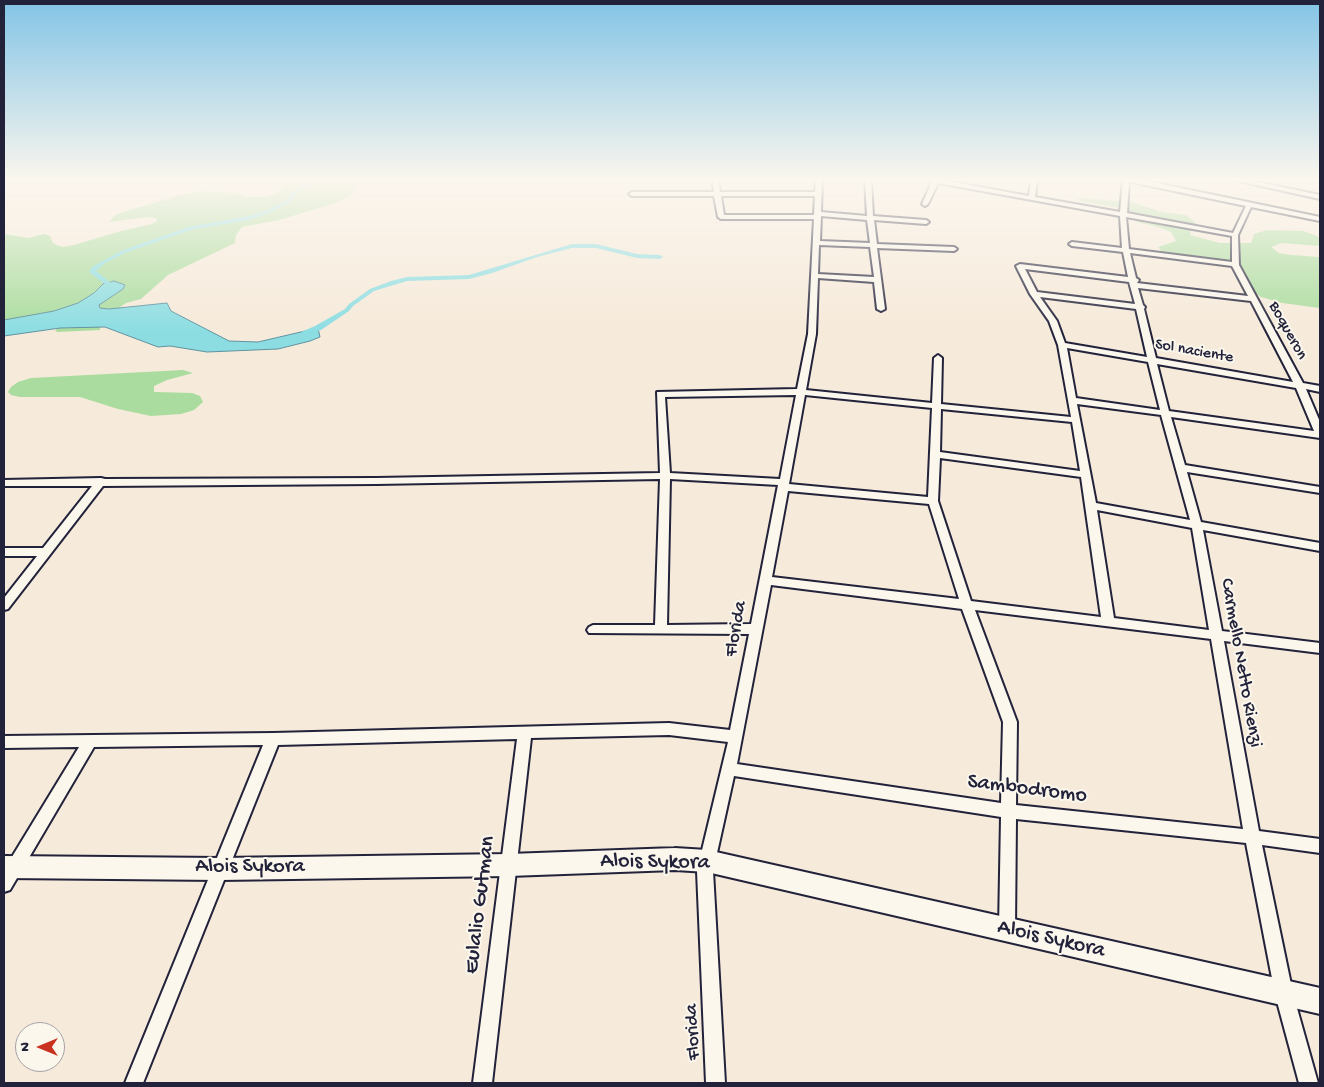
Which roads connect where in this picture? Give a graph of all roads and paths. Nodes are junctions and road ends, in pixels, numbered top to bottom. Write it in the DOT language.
graph roads {
  1 [pos="817,231"];
  2 [pos="872,231"];
  3 [pos="1124,231"];
  4 [pos="1210,231"];
  5 [pos="1237,231"];
  6 [pos="1235,235"];
  7 [pos="816,243"];
  8 [pos="1072,244"];
  9 [pos="874,246"];
  10 [pos="954,249"];
  11 [pos="1126,252"];
  12 [pos="1236,265"];
  13 [pos="814,276"];
  14 [pos="878,280"];
  15 [pos="1135,282"];
  16 [pos="1034,294"];
  17 [pos="1252,299"];
  18 [pos="1141,307"];
  19 [pos="881,309"];
  20 [pos="1062,345"];
  21 [pos="938,358"];
  22 [pos="1154,361"];
  23 [pos="1300,386"];
  24 [pos="1320,389"];
  25 [pos="800,392"];
  26 [pos="1072,400"];
  27 [pos="935,404"];
  28 [pos="1165,413"];
  29 [pos="1076,420"];
  30 [pos="1320,434"];
  31 [pos="934,454"];
  32 [pos="1182,468"];
  33 [pos="1086,475"];
  34 [pos="665,476"];
  35 [pos="101,481"];
  36 [pos="4,482"];
  37 [pos="782,485"];
  38 [pos="1320,490"];
  39 [pos="933,501"];
  40 [pos="1091,506"];
  41 [pos="1197,526"];
  42 [pos="1320,547"];
  43 [pos="4,552"];
  44 [pos="46,552"];
  45 [pos="765,580"];
  46 [pos="966,603"];
  47 [pos="4,606"];
  48 [pos="1108,620"];
  49 [pos="756,629"];
  50 [pos="593,630"];
  51 [pos="661,630"];
  52 [pos="1215,634"];
  53 [pos="1320,648"];
  54 [pos="525,732"];
  55 [pos="736,737"];
  56 [pos="273,739"];
  57 [pos="90,741"];
  58 [pos="4,742"];
  59 [pos="730,769"];
  60 [pos="1008,811"];
  61 [pos="1252,837"];
  62 [pos="1320,846"];
  63 [pos="707,861"];
  64 [pos="509,865"];
  65 [pos="220,869"];
  66 [pos="7,873"];
  67 [pos="1007,929"];
  68 [pos="1284,994"];
  69 [pos="1320,1001"];
  70 [pos="134,1083"];
  71 [pos="483,1083"];
  72 [pos="715,1083"];
  73 [pos="1309,1083"];
  1 -- 7 [label="street, Florida"];
  2 -- 9 [label="street"];
  3 -- 11 [label="street, Carmello Netto Rienzi"];
  4 -- 6 [label="street"];
  5 -- 6 [label="street"];
  6 -- 12 [label="street"];
  7 -- 9 [label="street"];
  7 -- 13 [label="street, Florida"];
  8 -- 11 [label="street"];
  9 -- 10 [label="street"];
  9 -- 14 [label="street"];
  11 -- 12 [label="street"];
  11 -- 15 [label="street, Carmello Netto Rienzi"];
  12 -- 17 [label="street, Boqueron"];
  13 -- 14 [label="street"];
  13 -- 25 [label="street, Florida"];
  14 -- 19 [label="street"];
  15 -- 16 [label="street"];
  15 -- 17 [label="street"];
  15 -- 18 [label="street, Carmello Netto Rienzi"];
  16 -- 18 [label="street"];
  16 -- 20 [label="street"];
  17 -- 23 [label="street, Boqueron"];
  18 -- 22 [label="street, Carmello Netto Rienzi"];
  20 -- 22 [label="street, Sol naciente"];
  20 -- 26 [label="street"];
  21 -- 27 [label="street"];
  22 -- 23 [label="street, Sol naciente"];
  22 -- 28 [label="street, Carmello Netto Rienzi"];
  23 -- 24 [label="street, Sol naciente"];
  23 -- 30 [label="street, Boqueron"];
  25 -- 27 [label="street"];
  25 -- 34 [label="street"];
  25 -- 37 [label="street, Florida"];
  26 -- 28 [label="street"];
  26 -- 29 [label="street"];
  27 -- 29 [label="street"];
  27 -- 31 [label="street"];
  28 -- 30 [label="street"];
  28 -- 32 [label="street, Carmello Netto Rienzi"];
  29 -- 33 [label="street"];
  31 -- 33 [label="street"];
  31 -- 39 [label="street"];
  32 -- 38 [label="street"];
  32 -- 41 [label="street, Carmello Netto Rienzi"];
  33 -- 40 [label="street"];
  34 -- 35 [label="street"];
  34 -- 37 [label="street"];
  34 -- 51 [label="street"];
  35 -- 36 [label="street"];
  35 -- 44 [label="street"];
  37 -- 39 [label="street"];
  37 -- 45 [label="street, Florida"];
  39 -- 46 [label="street"];
  40 -- 41 [label="street"];
  40 -- 48 [label="street"];
  41 -- 42 [label="street"];
  41 -- 52 [label="street, Carmello Netto Rienzi"];
  43 -- 44 [label="street"];
  44 -- 47 [label="street"];
  45 -- 46 [label="street"];
  45 -- 49 [label="street, Florida"];
  46 -- 48 [label="street"];
  46 -- 60 [label="street"];
  48 -- 52 [label="street"];
  49 -- 51 [label="street"];
  49 -- 55 [label="street, Florida"];
  50 -- 51 [label="street"];
  52 -- 53 [label="street"];
  52 -- 61 [label="street, Carmello Netto Rienzi"];
  54 -- 55 [label="street"];
  54 -- 56 [label="street"];
  54 -- 64 [label="street, Eulalio Gutman"];
  55 -- 59 [label="street, Florida"];
  56 -- 57 [label="street"];
  56 -- 65 [label="street"];
  57 -- 58 [label="street"];
  57 -- 66 [label="street"];
  59 -- 60 [label="street, Sambodromo"];
  59 -- 63 [label="street, Florida"];
  60 -- 61 [label="street, Sambodromo"];
  60 -- 67 [label="street"];
  61 -- 62 [label="street, Sambodromo"];
  61 -- 68 [label="street, Carmello Netto Rienzi"];
  63 -- 64 [label="street, Alois Sykora"];
  63 -- 67 [label="street, Alois Sykora"];
  63 -- 72 [label="street, Florida"];
  64 -- 65 [label="street, Alois Sykora"];
  64 -- 71 [label="street, Eulalio Gutman"];
  65 -- 66 [label="street, Alois Sykora"];
  65 -- 70 [label="street"];
  67 -- 68 [label="street, Alois Sykora"];
  68 -- 69 [label="street, Alois Sykora"];
  68 -- 73 [label="street, Carmello Netto Rienzi"];
}
